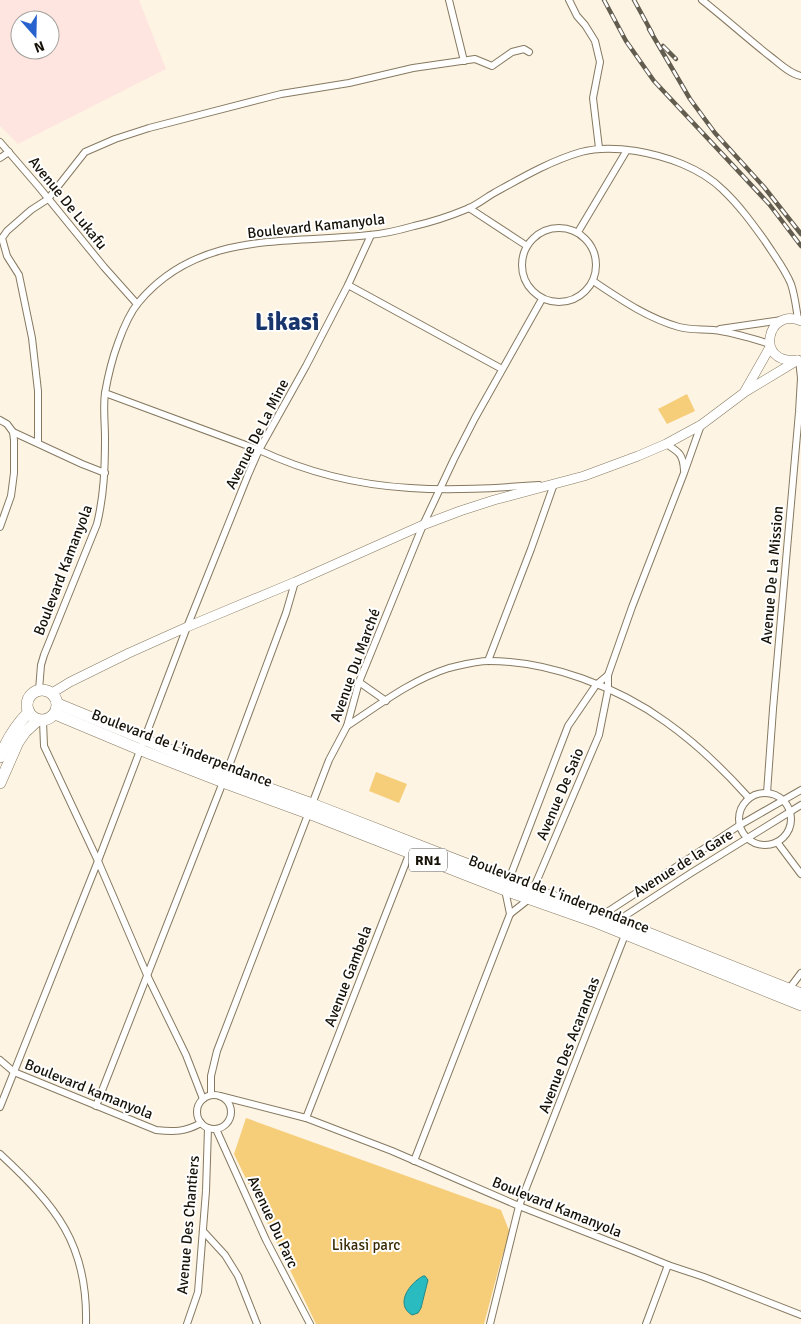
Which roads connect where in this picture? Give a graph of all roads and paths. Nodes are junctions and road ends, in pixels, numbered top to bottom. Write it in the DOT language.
graph roads {
  1 [pos="449,0"];
  2 [pos="569,0"];
  3 [pos="702,0"];
  4 [pos="529,52"];
  5 [pos="464,62"];
  6 [pos="801,76"];
  7 [pos="0,142"];
  8 [pos="599,148"];
  9 [pos="627,150"];
  10 [pos="9,152"];
  11 [pos="0,158"];
  12 [pos="48,199"];
  13 [pos="469,208"];
  14 [pos="578,232"];
  15 [pos="371,235"];
  16 [pos="527,246"];
  17 [pos="593,281"];
  18 [pos="348,285"];
  19 [pos="542,299"];
  20 [pos="137,304"];
  21 [pos="796,319"];
  22 [pos="714,330"];
  23 [pos="770,345"];
  24 [pos="800,359"];
  25 [pos="502,369"];
  26 [pos="745,392"];
  27 [pos="105,393"];
  28 [pos="0,420"];
  29 [pos="701,425"];
  30 [pos="13,432"];
  31 [pos="38,443"];
  32 [pos="666,444"];
  33 [pos="260,450"];
  34 [pos="105,473"];
  35 [pos="684,473"];
  36 [pos="554,484"];
  37 [pos="440,489"];
  38 [pos="423,525"];
  39 [pos="0,527"];
  40 [pos="295,582"];
  41 [pos="187,627"];
  42 [pos="488,661"];
  43 [pos="608,675"];
  44 [pos="359,682"];
  45 [pos="596,685"];
  46 [pos="40,690"];
  47 [pos="608,690"];
  48 [pos="386,701"];
  49 [pos="55,704"];
  50 [pos="29,712"];
  51 [pos="40,720"];
  52 [pos="347,726"];
  53 [pos="143,745"];
  54 [pos="0,757"];
  55 [pos="224,777"];
  56 [pos="0,783"];
  57 [pos="801,790"];
  58 [pos="767,793"];
  59 [pos="750,798"];
  60 [pos="782,800"];
  61 [pos="801,806"];
  62 [pos="310,808"];
  63 [pos="790,811"];
  64 [pos="740,825"];
  65 [pos="747,838"];
  66 [pos="777,842"];
  67 [pos="412,848"];
  68 [pos="98,862"];
  69 [pos="801,874"];
  70 [pos="507,885"];
  71 [pos="531,894"];
  72 [pos="510,914"];
  73 [pos="598,918"];
  74 [pos="612,924"];
  75 [pos="625,935"];
  76 [pos="801,973"];
  77 [pos="147,975"];
  78 [pos="789,989"];
  79 [pos="801,994"];
  80 [pos="801,1005"];
  81 [pos="0,1060"];
  82 [pos="14,1072"];
  83 [pos="211,1095"];
  84 [pos="220,1096"];
  85 [pos="203,1099"];
  86 [pos="96,1106"];
  87 [pos="0,1107"];
  88 [pos="306,1118"];
  89 [pos="201,1123"];
  90 [pos="208,1128"];
  91 [pos="216,1129"];
  92 [pos="0,1154"];
  93 [pos="414,1160"];
  94 [pos="519,1206"];
  95 [pos="203,1231"];
  96 [pos="668,1265"];
  97 [pos="801,1315"];
  98 [pos="86,1324"];
  99 [pos="187,1324"];
  100 [pos="257,1324"];
  101 [pos="310,1324"];
  102 [pos="490,1324"];
  103 [pos="646,1324"];
  1 -- 5 [label="street"];
  2 -- 8 [label="street"];
  3 -- 6 [label="street"];
  4 -- 5 [label="street"];
  5 -- 12 [label="street"];
  7 -- 10 [label="street, Avenue De Lukafu"];
  8 -- 9 [label="street, Boulevard Kamanyola"];
  8 -- 13 [label="street, Boulevard Kamanyola"];
  9 -- 14 [label="street"];
  9 -- 21 [label="street, Boulevard Kamanyola"];
  10 -- 11 [label="street"];
  10 -- 12 [label="street, Avenue De Lukafu"];
  12 -- 20 [label="street, Avenue De Lukafu"];
  12 -- 31 [label="street"];
  13 -- 15 [label="street, Boulevard Kamanyola"];
  13 -- 16 [label="street"];
  14 -- 16 [label="street"];
  14 -- 17 [label="street"];
  15 -- 18 [label="street, Avenue De La Mine"];
  15 -- 20 [label="street, Boulevard Kamanyola"];
  16 -- 19 [label="street"];
  17 -- 19 [label="street"];
  17 -- 22 [label="street"];
  18 -- 25 [label="street"];
  18 -- 33 [label="street, Avenue De La Mine"];
  19 -- 25 [label="street, Avenue Du Marché"];
  20 -- 27 [label="street, Boulevard Kamanyola"];
  21 -- 22 [label="street"];
  21 -- 23 [label="main road"];
  22 -- 23 [label="street"];
  23 -- 24 [label="main road"];
  23 -- 26 [label="main road"];
  24 -- 26 [label="main road"];
  24 -- 58 [label="street, Avenue De La Mission"];
  25 -- 37 [label="street, Avenue Du Marché"];
  26 -- 29 [label="main road"];
  27 -- 33 [label="street"];
  27 -- 34 [label="street, Boulevard Kamanyola"];
  28 -- 30 [label="street"];
  29 -- 32 [label="main road"];
  29 -- 35 [label="street, Avenue De Saio"];
  30 -- 31 [label="street"];
  30 -- 39 [label="street"];
  31 -- 34 [label="street"];
  32 -- 35 [label="street"];
  32 -- 36 [label="main road"];
  33 -- 37 [label="street"];
  33 -- 41 [label="street, Avenue De La Mine"];
  34 -- 46 [label="street, Boulevard Kamanyola"];
  35 -- 43 [label="street, Avenue De Saio"];
  36 -- 37 [label="street"];
  36 -- 38 [label="main road"];
  36 -- 42 [label="street"];
  37 -- 38 [label="street, Avenue Du Marché"];
  38 -- 40 [label="main road"];
  38 -- 44 [label="street, Avenue Du Marché"];
  40 -- 41 [label="main road"];
  40 -- 55 [label="street"];
  41 -- 49 [label="main road"];
  41 -- 53 [label="street, Avenue De La Mine"];
  42 -- 45 [label="street"];
  42 -- 48 [label="street"];
  43 -- 45 [label="street"];
  43 -- 47 [label="street, Avenue De Saio"];
  44 -- 48 [label="street"];
  44 -- 52 [label="street, Avenue Du Marché"];
  45 -- 47 [label="street"];
  45 -- 70 [label="street"];
  46 -- 49 [label="highway"];
  46 -- 50 [label="highway"];
  47 -- 59 [label="street"];
  47 -- 71 [label="street, Avenue De Saio"];
  48 -- 52 [label="street"];
  49 -- 51 [label="highway"];
  49 -- 53 [label="highway, Boulevard de L'inderpendance / RN1"];
  50 -- 51 [label="highway"];
  50 -- 54 [label="highway"];
  51 -- 56 [label="highway"];
  51 -- 68 [label="street"];
  52 -- 62 [label="street, Avenue Du Marché"];
  53 -- 55 [label="highway, Boulevard de L'inderpendance / RN1"];
  53 -- 68 [label="street, Avenue De La Mine"];
  55 -- 62 [label="highway, Boulevard de L'inderpendance / RN1"];
  55 -- 77 [label="street"];
  57 -- 60 [label="street"];
  58 -- 59 [label="street"];
  58 -- 60 [label="street"];
  59 -- 64 [label="street"];
  60 -- 63 [label="street"];
  60 -- 64 [label="street"];
  61 -- 63 [label="street"];
  62 -- 67 [label="highway, Boulevard de L'inderpendance / RN1"];
  62 -- 83 [label="street, Avenue Du Marché"];
  63 -- 65 [label="street, Avenue de la Gare"];
  63 -- 66 [label="street"];
  64 -- 65 [label="street"];
  64 -- 73 [label="street"];
  65 -- 66 [label="street"];
  65 -- 74 [label="street, Avenue de la Gare"];
  66 -- 69 [label="street"];
  67 -- 70 [label="highway, Boulevard de L'inderpendance / RN1"];
  67 -- 88 [label="street, Avenue Gambela"];
  68 -- 77 [label="street"];
  68 -- 82 [label="street, Avenue De La Mine"];
  70 -- 71 [label="highway, Boulevard de L'inderpendance / RN1"];
  70 -- 72 [label="street"];
  71 -- 72 [label="street, Avenue De Saio"];
  71 -- 73 [label="highway, Boulevard de L'inderpendance / RN1"];
  72 -- 93 [label="street"];
  73 -- 74 [label="highway, Boulevard de L'inderpendance / RN1"];
  74 -- 75 [label="highway, Boulevard de L'inderpendance / RN1"];
  74 -- 78 [label="highway, Boulevard de L'inderpendance / RN1"];
  75 -- 80 [label="highway, Boulevard de L'inderpendance / RN1"];
  75 -- 94 [label="street, Avenue Des Acarandas"];
  76 -- 78 [label="street"];
  77 -- 85 [label="street"];
  77 -- 86 [label="street"];
  78 -- 79 [label="highway, Boulevard de L'inderpendance / RN1"];
  81 -- 82 [label="street, Boulevard kamanyola"];
  82 -- 86 [label="street, Boulevard kamanyola"];
  82 -- 87 [label="street, Avenue De La Mine"];
  83 -- 84 [label="street"];
  83 -- 85 [label="street"];
  84 -- 88 [label="street, Boulevard Kamanyola"];
  84 -- 91 [label="street"];
  85 -- 89 [label="street"];
  86 -- 89 [label="street, Boulevard kamanyola"];
  88 -- 93 [label="street, Boulevard Kamanyola"];
  89 -- 90 [label="street"];
  90 -- 91 [label="street"];
  90 -- 95 [label="street, Avenue Des Chantiers"];
  91 -- 101 [label="street, Avenue Du Parc"];
  92 -- 98 [label="street"];
  93 -- 94 [label="street, Boulevard Kamanyola"];
  94 -- 96 [label="street, Boulevard Kamanyola"];
  94 -- 102 [label="street, Avenue Des Acarandas"];
  95 -- 99 [label="street, Avenue Des Chantiers"];
  95 -- 100 [label="street"];
  96 -- 97 [label="street, Boulevard Kamanyola"];
  96 -- 103 [label="street"];
}
